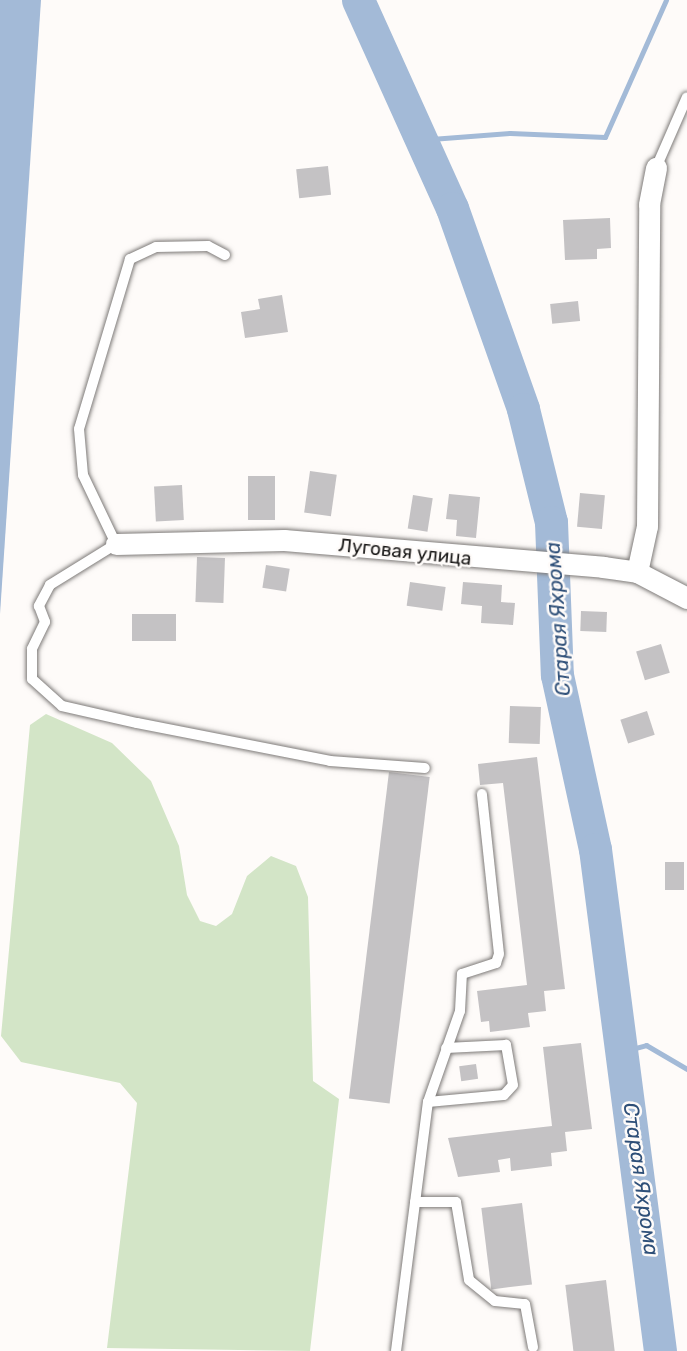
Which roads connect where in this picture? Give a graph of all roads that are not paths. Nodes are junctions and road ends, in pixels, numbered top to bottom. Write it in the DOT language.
graph roads {
  1 [pos="687,97"];
  2 [pos="656,169"];
  3 [pos="225,255"];
  4 [pos="116,544"];
  5 [pos="637,572"];
  6 [pos="687,598"];
  7 [pos="425,768"];
  8 [pos="482,794"];
  9 [pos="446,1048"];
  10 [pos="428,1102"];
  11 [pos="415,1202"];
  12 [pos="533,1347"];
  13 [pos="396,1351"];
  1 -- 2 [label="lane"];
  2 -- 5 [label="street"];
  3 -- 4 [label="lane"];
  4 -- 5 [label="street, Луговая улица"];
  4 -- 7 [label="lane"];
  5 -- 6 [label="street, Луговая улица"];
  8 -- 9 [label="lane"];
  9 -- 10 [label="lane"];
  9 -- 10 [label="lane"];
  10 -- 11 [label="lane"];
  11 -- 12 [label="lane"];
  11 -- 13 [label="lane"];
}
